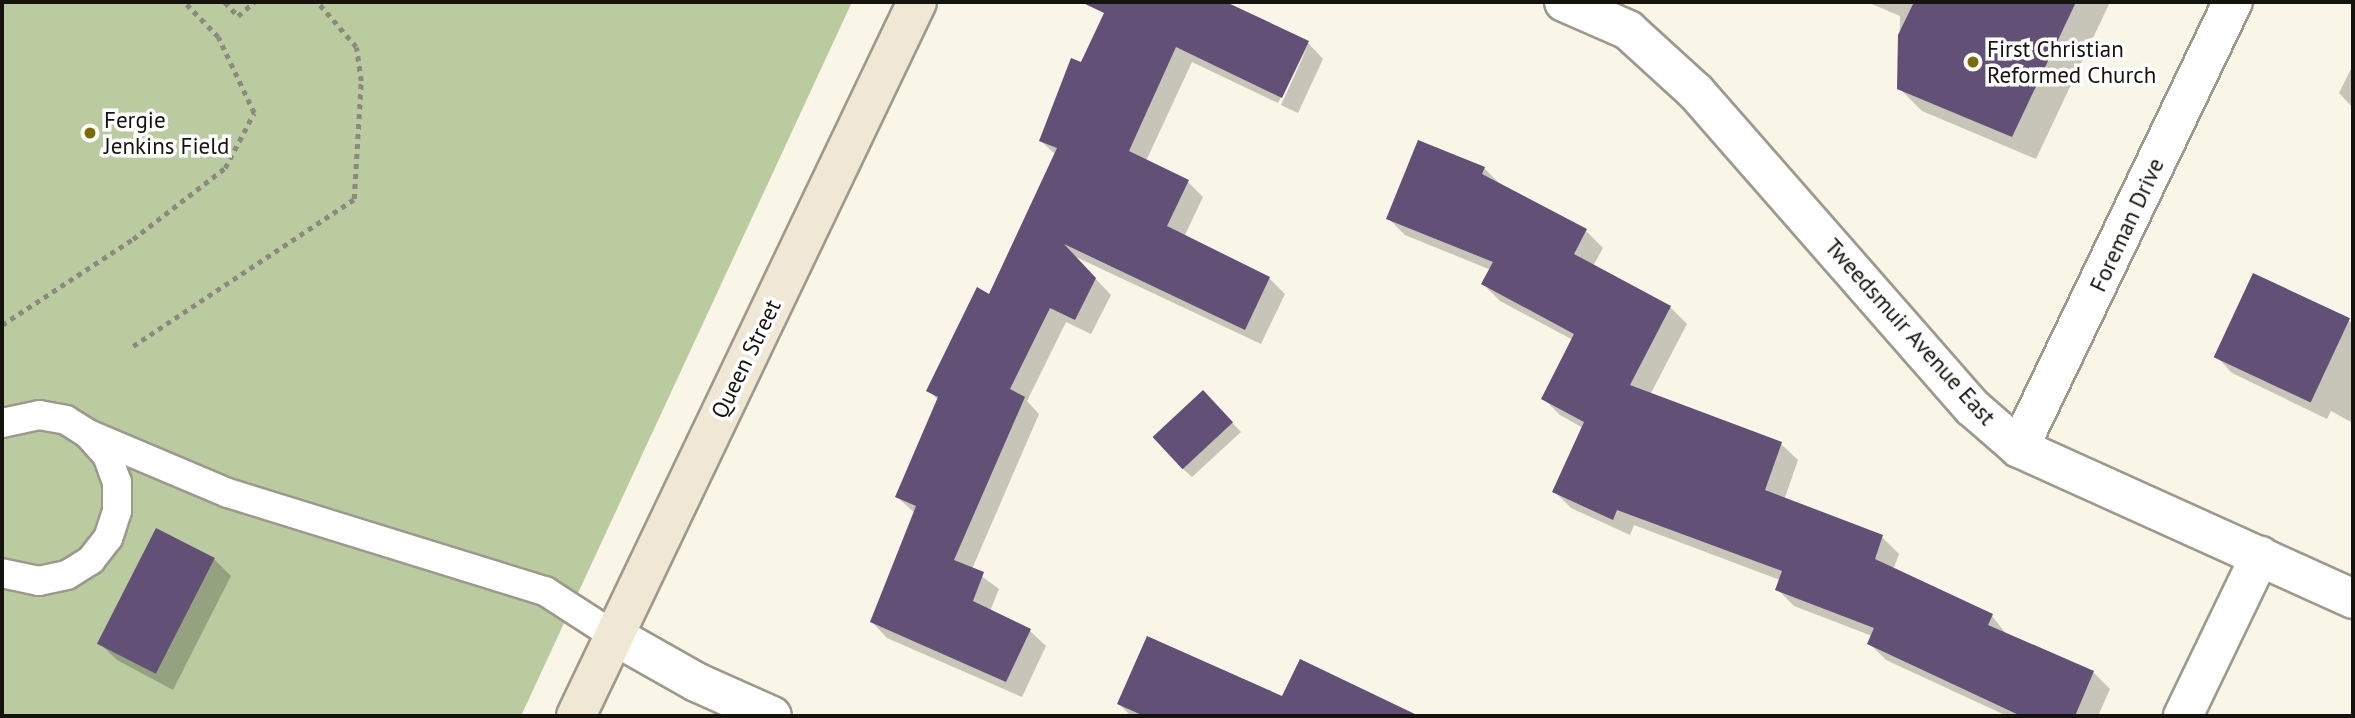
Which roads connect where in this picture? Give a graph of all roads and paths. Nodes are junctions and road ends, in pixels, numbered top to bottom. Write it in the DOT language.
graph roads {
  1 [pos="184,2"];
  2 [pos="225,2"];
  3 [pos="254,2"];
  4 [pos="317,2"];
  5 [pos="917,2"];
  6 [pos="1564,2"];
  7 [pos="2233,2"];
  8 [pos="2,325"];
  9 [pos="133,346"];
  10 [pos="2,423"];
  11 [pos="88,434"];
  12 [pos="2019,448"];
  13 [pos="2260,556"];
  14 [pos="2,573"];
  15 [pos="2353,599"];
  16 [pos="613,635"];
  17 [pos="576,716"];
  18 [pos="772,716"];
  19 [pos="2183,716"];
  1 -- 8 [label="path"];
  2 -- 3 [label="path"];
  4 -- 9 [label="path"];
  5 -- 16 [label="main road, Queen Street"];
  6 -- 12 [label="street, Tweedsmuir Avenue East"];
  7 -- 12 [label="street, Foreman Drive"];
  10 -- 11 [label="lane"];
  11 -- 14 [label="lane"];
  11 -- 16 [label="lane"];
  12 -- 13 [label="street, Tweedsmuir Avenue East"];
  13 -- 15 [label="street, Tweedsmuir Avenue East"];
  13 -- 19 [label="street"];
  16 -- 17 [label="main road, Queen Street"];
  16 -- 18 [label="street"];
}
